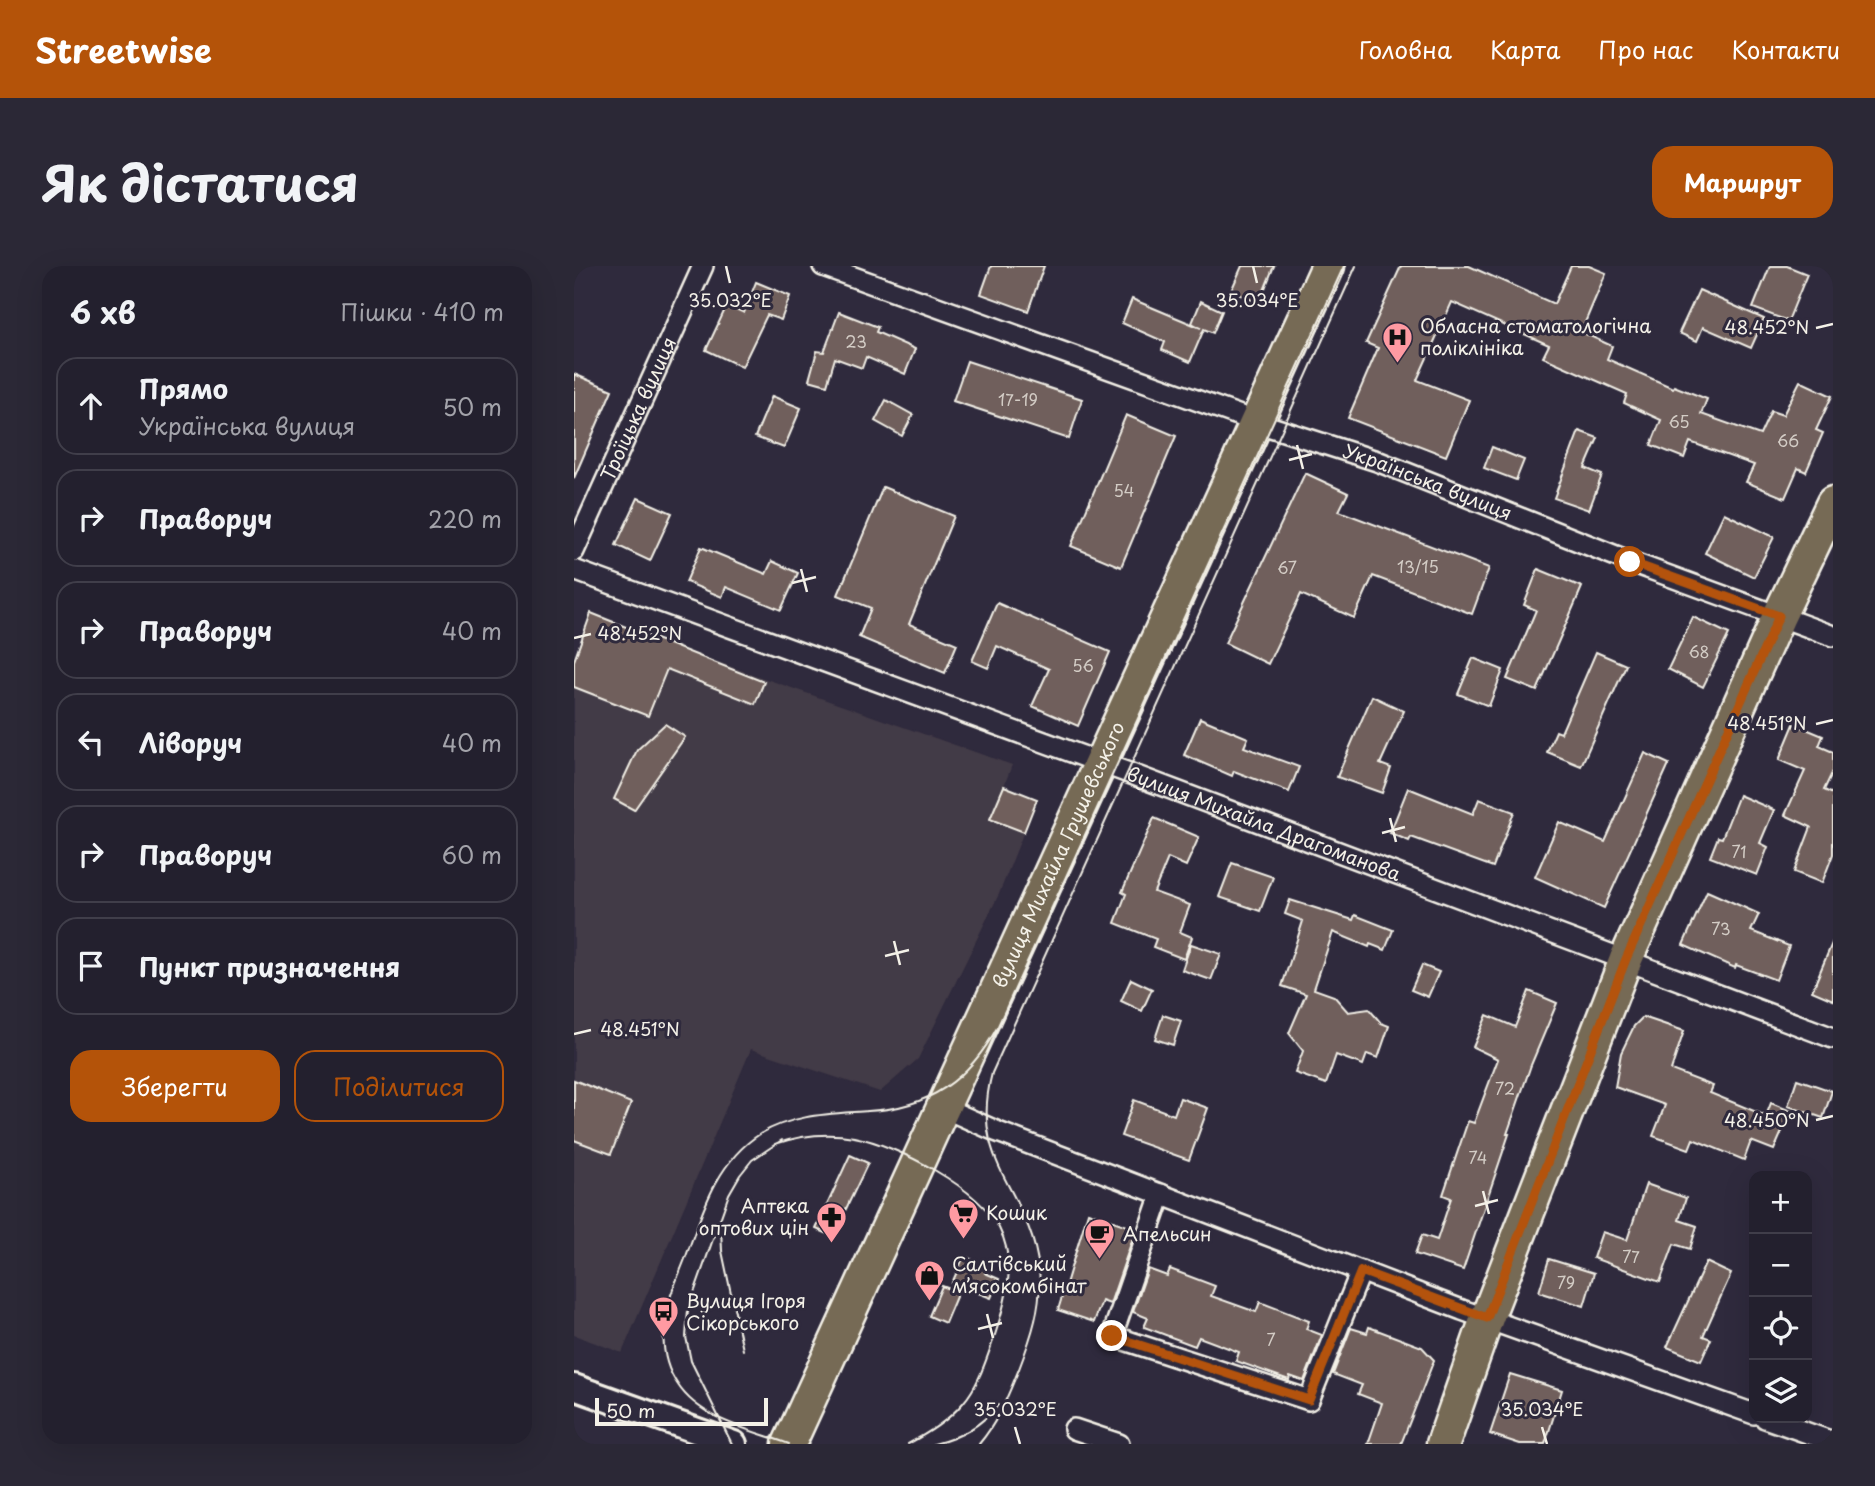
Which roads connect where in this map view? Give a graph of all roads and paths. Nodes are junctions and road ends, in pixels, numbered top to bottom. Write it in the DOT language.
graph roads {
  1 [pos="703,266"];
  2 [pos="823,266"];
  3 [pos="1328,266"];
  4 [pos="1256,422"];
  5 [pos="1833,503"];
  6 [pos="574,551"];
  7 [pos="574,570"];
  8 [pos="1779,616"];
  9 [pos="1833,636"];
  10 [pos="1101,763"];
  11 [pos="1626,959"];
  12 [pos="1833,1038"];
  13 [pos="942,1107"];
  14 [pos="1161,1195"];
  15 [pos="1361,1271"];
  16 [pos="1487,1318"];
  17 [pos="574,1387"];
  18 [pos="1749,1412"];
  19 [pos="1779,1423"];
  20 [pos="1074,1429"];
  21 [pos="1833,1442"];
  22 [pos="734,1444"];
  23 [pos="789,1444"];
  24 [pos="1119,1444"];
  25 [pos="1443,1444"];
  1 -- 6 [label="street, Троїцька вулиця"];
  2 -- 4 [label="street, Українська вулиця"];
  3 -- 4 [label="main road, вулиця Михайла Грушевського"];
  4 -- 8 [label="street, Українська вулиця"];
  4 -- 10 [label="main road, вулиця Михайла Грушевського"];
  5 -- 8 [label="main road"];
  7 -- 10 [label="street, вулиця Михайла Драгоманова"];
  8 -- 9 [label="street, Українська вулиця"];
  8 -- 11 [label="main road"];
  10 -- 11 [label="street, вулиця Михайла Драгоманова"];
  10 -- 13 [label="main road, вулиця Михайла Грушевського"];
  11 -- 12 [label="street, вулиця Михайла Драгоманова"];
  11 -- 16 [label="main road"];
  13 -- 14 [label="street"];
  13 -- 23 [label="main road, вулиця Михайла Грушевського"];
  14 -- 15 [label="street"];
  14 -- 15 [label="street"];
  15 -- 16 [label="street"];
  16 -- 18 [label="street"];
  16 -- 25 [label="main road"];
  17 -- 22 [label="street"];
  19 -- 21 [label="street"];
  20 -- 24 [label="street"];
}
